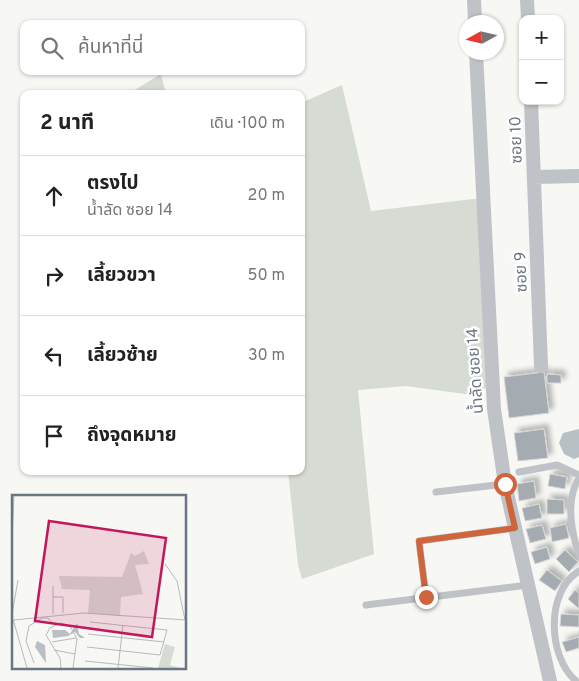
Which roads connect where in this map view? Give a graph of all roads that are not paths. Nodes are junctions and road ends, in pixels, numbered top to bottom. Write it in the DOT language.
graph roads {
  1 [pos="474,0"];
  2 [pos="527,0"];
  3 [pos="475,15"];
  4 [pos="528,15"];
  5 [pos="476,60"];
  6 [pos="531,105"];
  7 [pos="579,176"];
  8 [pos="534,177"];
  9 [pos="541,366"];
  10 [pos="519,472"];
  11 [pos="579,477"];
  12 [pos="505,484"];
  13 [pos="436,492"];
  14 [pos="515,528"];
  15 [pos="579,555"];
  16 [pos="579,571"];
  17 [pos="528,585"];
  18 [pos="426,597"];
  19 [pos="366,605"];
  20 [pos="550,681"];
  21 [pos="576,681"];
  1 -- 3 [label="street"];
  2 -- 4 [label="street"];
  5 -- 12 [label="street, น้ำลัด ซอย 14"];
  6 -- 8 [label="street, ซอย 10"];
  7 -- 8 [label="street"];
  8 -- 9 [label="street, ซอย 9"];
  10 -- 11 [label="lane"];
  11 -- 15 [label="lane"];
  12 -- 13 [label="lane"];
  12 -- 14 [label="street, น้ำลัด ซอย 14"];
  14 -- 17 [label="street, น้ำลัด ซอย 14"];
  14 -- 18 [label="lane"];
  16 -- 21 [label="lane"];
  17 -- 18 [label="lane"];
  17 -- 20 [label="street, น้ำลัด ซอย 14"];
  18 -- 19 [label="lane"];
}
